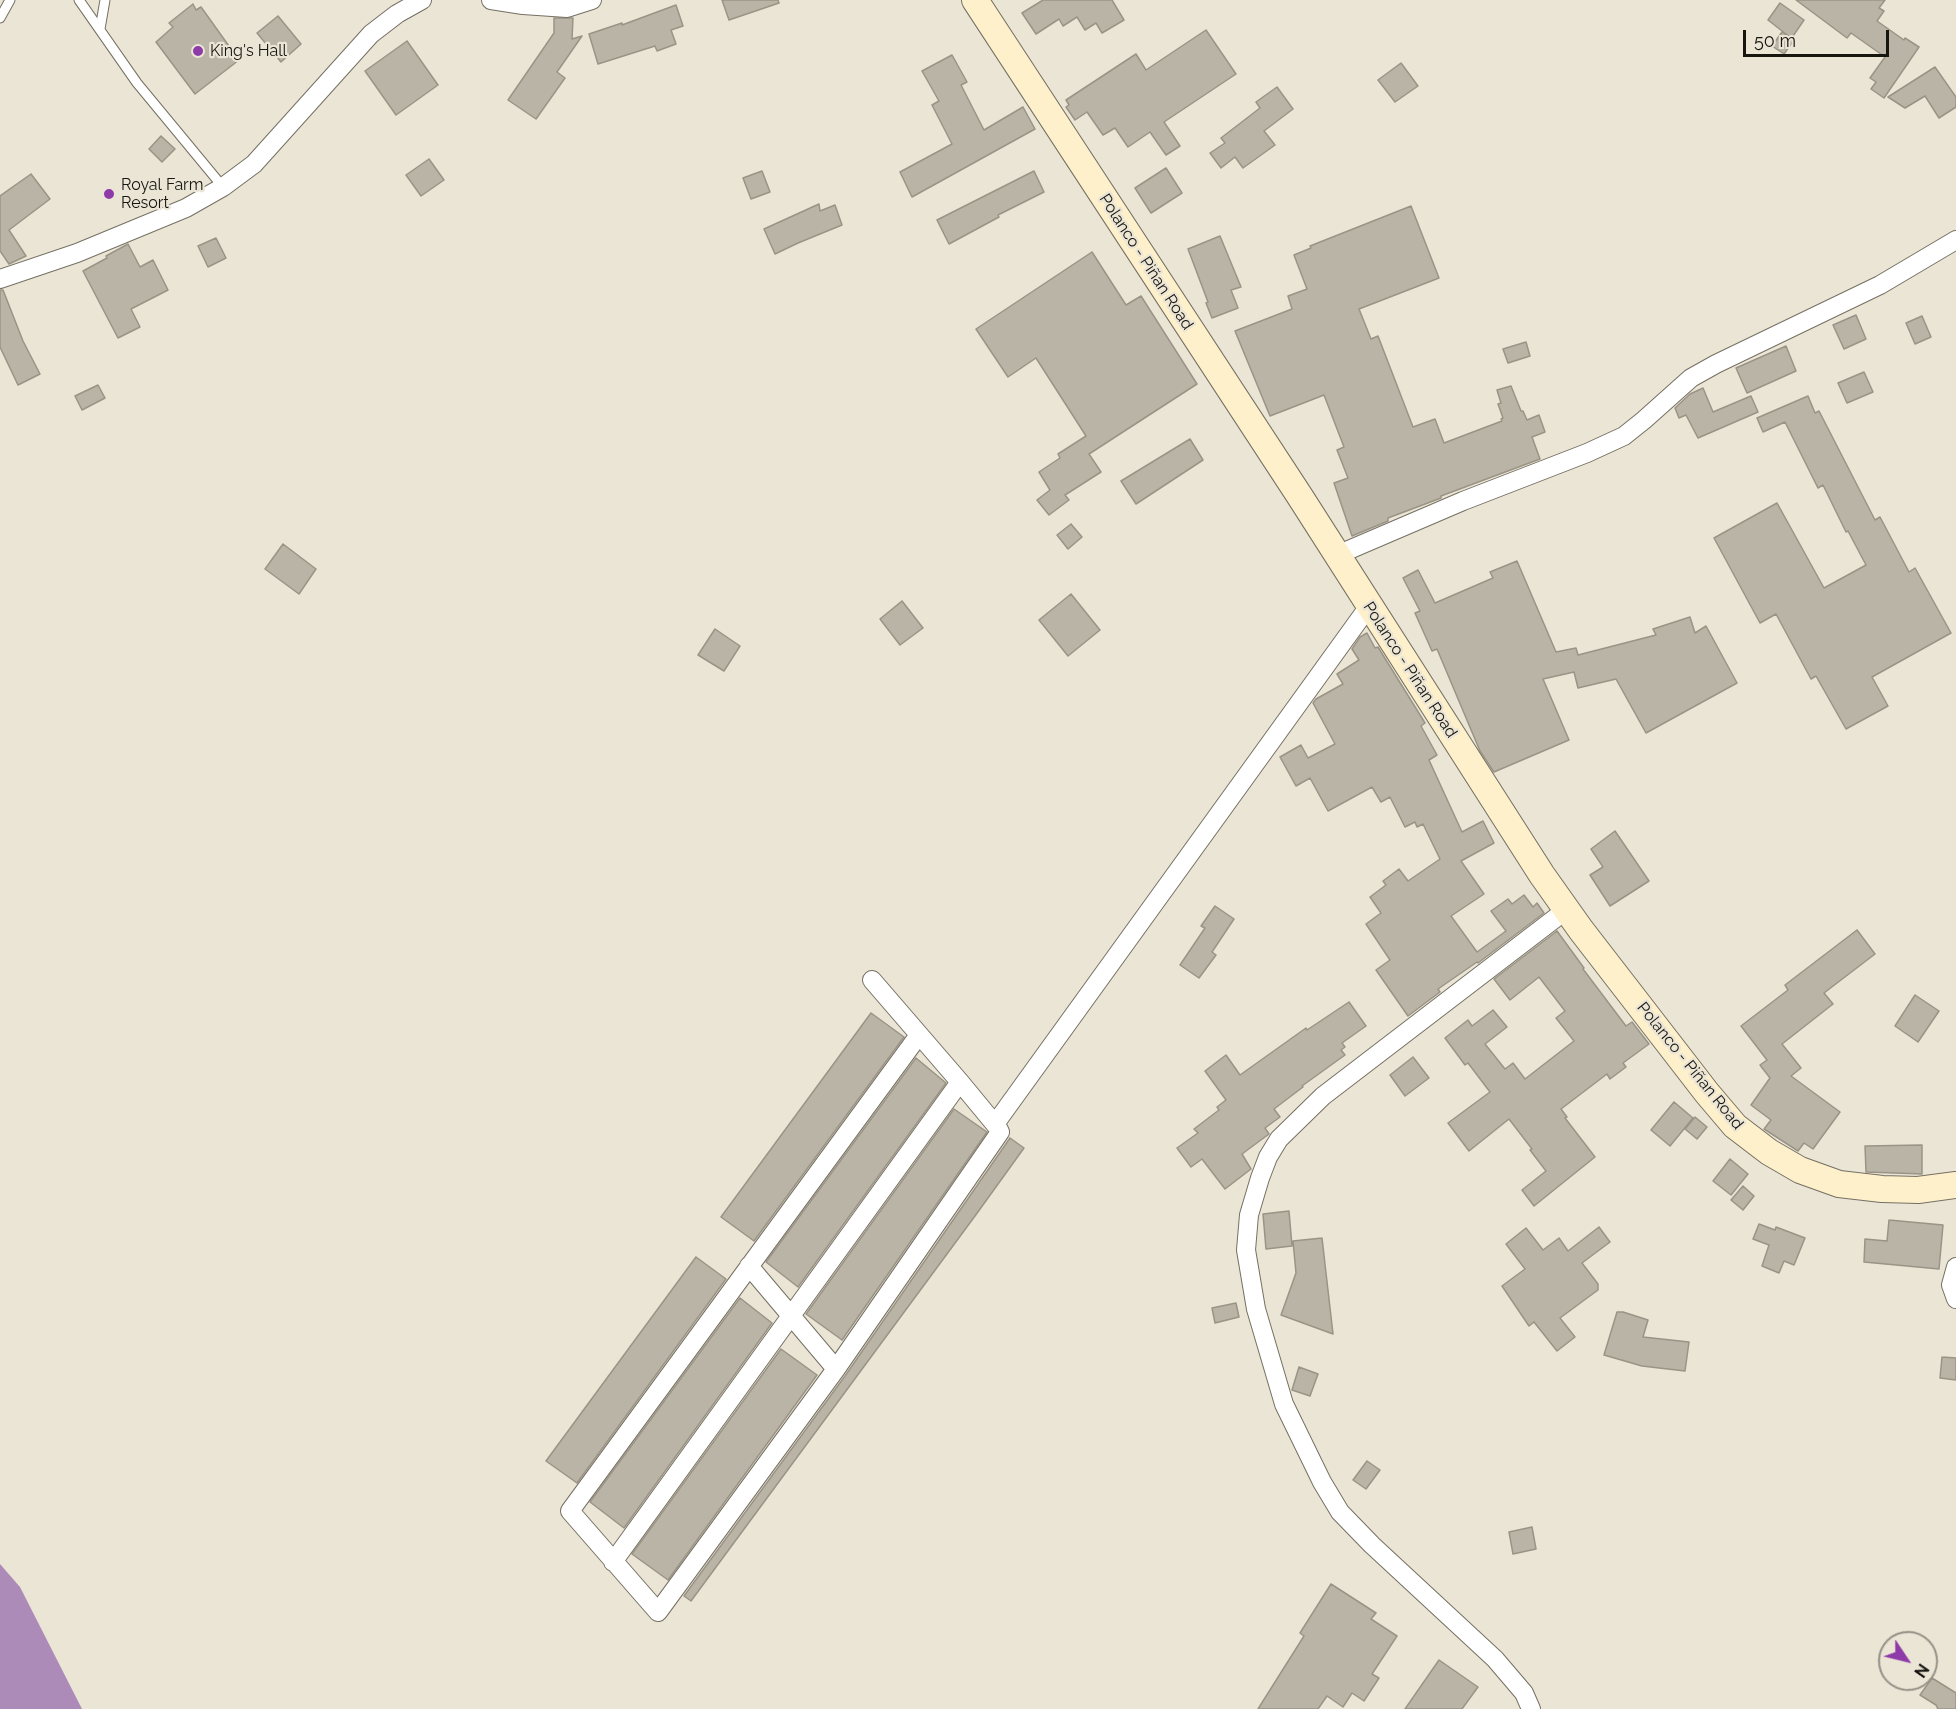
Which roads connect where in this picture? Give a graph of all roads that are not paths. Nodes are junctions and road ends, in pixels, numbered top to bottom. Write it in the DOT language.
graph roads {
  1 [pos="10,0"];
  2 [pos="79,0"];
  3 [pos="105,0"];
  4 [pos="422,0"];
  5 [pos="491,0"];
  6 [pos="592,0"];
  7 [pos="975,0"];
  8 [pos="0,18"];
  9 [pos="100,29"];
  10 [pos="223,187"];
  11 [pos="1956,240"];
  12 [pos="0,279"];
  13 [pos="1337,555"];
  14 [pos="1369,606"];
  15 [pos="1566,910"];
  16 [pos="872,980"];
  17 [pos="919,1035"];
  18 [pos="960,1082"];
  19 [pos="995,1124"];
  20 [pos="1956,1185"];
  21 [pos="749,1266"];
  22 [pos="1956,1267"];
  23 [pos="1956,1299"];
  24 [pos="790,1315"];
  25 [pos="836,1369"];
  26 [pos="613,1562"];
  27 [pos="1531,1709"];
  1 -- 8 [label="lane"];
  2 -- 9 [label="lane"];
  3 -- 9 [label="lane"];
  4 -- 10 [label="street"];
  5 -- 6 [label="street"];
  7 -- 13 [label="main road, Polanco - Piñan Road"];
  9 -- 10 [label="lane"];
  10 -- 12 [label="street"];
  11 -- 13 [label="street"];
  13 -- 14 [label="main road, Polanco - Piñan Road"];
  14 -- 15 [label="main road, Polanco - Piñan Road"];
  14 -- 19 [label="street"];
  15 -- 20 [label="main road, Polanco - Piñan Road"];
  15 -- 27 [label="street"];
  16 -- 17 [label="street"];
  17 -- 18 [label="street"];
  17 -- 21 [label="street"];
  18 -- 19 [label="street"];
  18 -- 24 [label="street"];
  19 -- 25 [label="street"];
  21 -- 24 [label="street"];
  21 -- 26 [label="street"];
  22 -- 23 [label="street"];
  24 -- 25 [label="street"];
  24 -- 26 [label="street"];
  25 -- 26 [label="street"];
}
